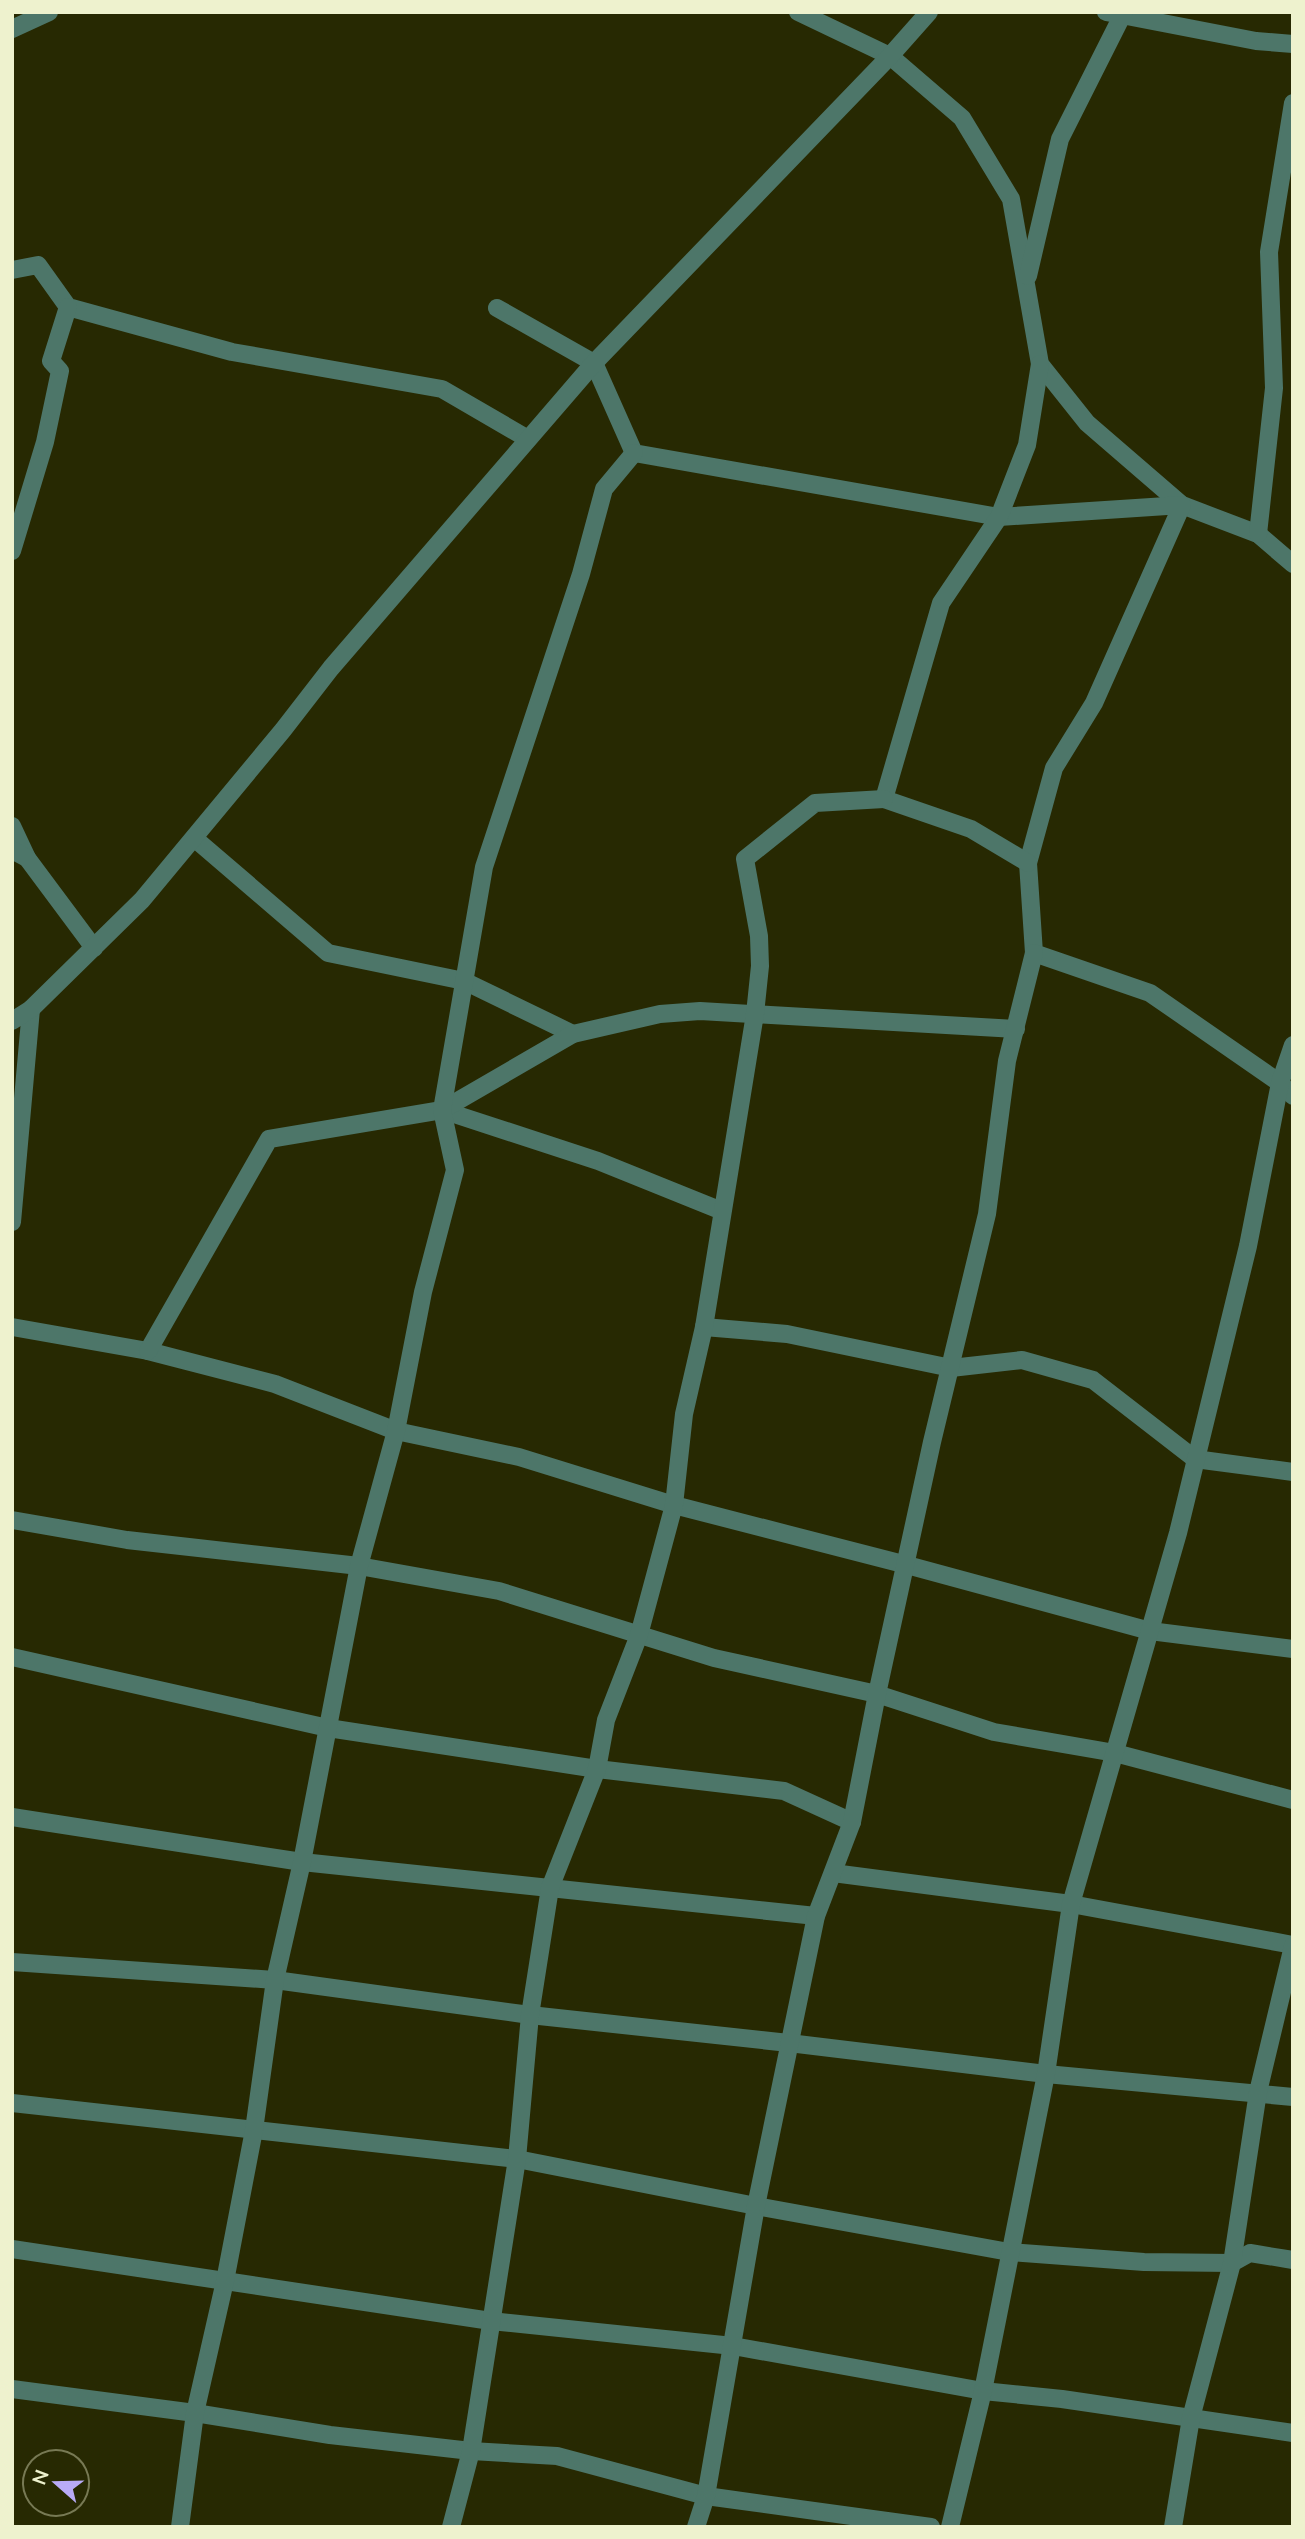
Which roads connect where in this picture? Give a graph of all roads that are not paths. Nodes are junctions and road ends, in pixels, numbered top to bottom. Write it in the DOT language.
graph roads {
  1 [pos="49,12"];
  2 [pos="798,12"];
  3 [pos="929,12"];
  4 [pos="1118,14"];
  5 [pos="12,29"];
  6 [pos="1293,44"];
  7 [pos="890,56"];
  8 [pos="1293,103"];
  9 [pos="12,270"];
  10 [pos="1027,283"];
  11 [pos="68,307"];
  12 [pos="496,309"];
  13 [pos="594,363"];
  14 [pos="1040,364"];
  15 [pos="528,439"];
  16 [pos="634,453"];
  17 [pos="1182,505"];
  18 [pos="999,517"];
  19 [pos="1258,534"];
  20 [pos="12,551"];
  21 [pos="1293,564"];
  22 [pos="884,799"];
  23 [pos="12,826"];
  24 [pos="194,838"];
  25 [pos="20,854"];
  26 [pos="1027,863"];
  27 [pos="94,947"];
  28 [pos="1034,953"];
  29 [pos="464,981"];
  30 [pos="31,1010"];
  31 [pos="755,1014"];
  32 [pos="12,1021"];
  33 [pos="1016,1029"];
  34 [pos="573,1034"];
  35 [pos="1293,1045"];
  36 [pos="1286,1089"];
  37 [pos="442,1110"];
  38 [pos="722,1211"];
  39 [pos="12,1222"];
  40 [pos="12,1327"];
  41 [pos="704,1327"];
  42 [pos="148,1351"];
  43 [pos="951,1368"];
  44 [pos="396,1432"];
  45 [pos="1195,1458"];
  46 [pos="1293,1472"];
  47 [pos="674,1505"];
  48 [pos="12,1520"];
  49 [pos="907,1565"];
  50 [pos="359,1566"];
  51 [pos="1150,1631"];
  52 [pos="639,1635"];
  53 [pos="1293,1649"];
  54 [pos="12,1657"];
  55 [pos="877,1694"];
  56 [pos="328,1728"];
  57 [pos="1115,1753"];
  58 [pos="597,1769"];
  59 [pos="1293,1801"];
  60 [pos="12,1817"];
  61 [pos="852,1822"];
  62 [pos="302,1862"];
  63 [pos="833,1873"];
  64 [pos="550,1888"];
  65 [pos="1071,1904"];
  66 [pos="816,1916"];
  67 [pos="1293,1946"];
  68 [pos="12,1962"];
  69 [pos="275,1980"];
  70 [pos="530,2015"];
  71 [pos="789,2043"];
  72 [pos="1046,2074"];
  73 [pos="1258,2092"];
  74 [pos="1293,2097"];
  75 [pos="12,2103"];
  76 [pos="254,2130"];
  77 [pos="517,2159"];
  78 [pos="756,2206"];
  79 [pos="12,2249"];
  80 [pos="1009,2252"];
  81 [pos="1293,2260"];
  82 [pos="1232,2263"];
  83 [pos="225,2281"];
  84 [pos="491,2321"];
  85 [pos="733,2346"];
  86 [pos="12,2389"];
  87 [pos="983,2391"];
  88 [pos="195,2413"];
  89 [pos="1191,2418"];
  90 [pos="1293,2432"];
  91 [pos="471,2451"];
  92 [pos="706,2496"];
  93 [pos="180,2527"];
  94 [pos="451,2527"];
  95 [pos="696,2527"];
  96 [pos="931,2527"];
  97 [pos="950,2527"];
  98 [pos="1173,2527"];
  1 -- 5 [label="street"];
  2 -- 7 [label="street"];
  3 -- 7 [label="street"];
  4 -- 6 [label="street"];
  4 -- 10 [label="street"];
  7 -- 10 [label="street"];
  7 -- 13 [label="street"];
  8 -- 19 [label="street"];
  9 -- 11 [label="street"];
  10 -- 14 [label="street"];
  11 -- 15 [label="street"];
  11 -- 20 [label="street"];
  12 -- 13 [label="street"];
  13 -- 15 [label="street"];
  13 -- 16 [label="street"];
  14 -- 17 [label="street"];
  14 -- 18 [label="street"];
  15 -- 24 [label="street"];
  16 -- 18 [label="street"];
  16 -- 29 [label="street"];
  17 -- 18 [label="street"];
  17 -- 19 [label="street"];
  17 -- 26 [label="street"];
  18 -- 22 [label="street"];
  19 -- 21 [label="street"];
  22 -- 26 [label="street"];
  22 -- 31 [label="street"];
  23 -- 25 [label="street"];
  24 -- 27 [label="street"];
  24 -- 29 [label="street"];
  25 -- 27 [label="street"];
  26 -- 28 [label="street"];
  27 -- 30 [label="street"];
  28 -- 33 [label="street"];
  28 -- 36 [label="street"];
  29 -- 34 [label="street"];
  29 -- 37 [label="street"];
  30 -- 32 [label="street"];
  30 -- 39 [label="street"];
  31 -- 33 [label="street"];
  31 -- 34 [label="street"];
  31 -- 38 [label="street"];
  33 -- 43 [label="street"];
  34 -- 37 [label="street"];
  35 -- 36 [label="street"];
  36 -- 45 [label="street"];
  37 -- 38 [label="street"];
  37 -- 42 [label="street"];
  37 -- 44 [label="street"];
  38 -- 41 [label="street"];
  40 -- 42 [label="street"];
  41 -- 43 [label="street"];
  41 -- 47 [label="street"];
  42 -- 44 [label="street"];
  43 -- 45 [label="street"];
  43 -- 49 [label="street"];
  44 -- 47 [label="street"];
  44 -- 50 [label="street"];
  45 -- 46 [label="street"];
  45 -- 51 [label="street"];
  47 -- 49 [label="street"];
  47 -- 52 [label="street"];
  48 -- 50 [label="street"];
  49 -- 51 [label="street"];
  49 -- 55 [label="street"];
  50 -- 52 [label="street"];
  50 -- 56 [label="street"];
  51 -- 53 [label="street"];
  51 -- 57 [label="street"];
  52 -- 55 [label="street"];
  52 -- 58 [label="street"];
  54 -- 56 [label="street"];
  55 -- 57 [label="street"];
  55 -- 61 [label="street"];
  56 -- 58 [label="street"];
  56 -- 62 [label="street"];
  57 -- 59 [label="street"];
  57 -- 65 [label="street"];
  58 -- 61 [label="street"];
  58 -- 64 [label="street"];
  60 -- 62 [label="street"];
  61 -- 63 [label="street"];
  62 -- 64 [label="street"];
  62 -- 69 [label="street"];
  63 -- 65 [label="street"];
  63 -- 66 [label="street"];
  64 -- 66 [label="street"];
  64 -- 70 [label="street"];
  65 -- 67 [label="street"];
  65 -- 72 [label="street"];
  66 -- 71 [label="street"];
  67 -- 73 [label="street"];
  68 -- 69 [label="street"];
  69 -- 70 [label="street"];
  69 -- 76 [label="street"];
  70 -- 71 [label="street"];
  70 -- 77 [label="street"];
  71 -- 72 [label="street"];
  71 -- 78 [label="street"];
  72 -- 73 [label="street"];
  72 -- 80 [label="street"];
  73 -- 74 [label="street"];
  73 -- 82 [label="street"];
  75 -- 76 [label="street"];
  76 -- 77 [label="street"];
  76 -- 83 [label="street"];
  77 -- 78 [label="street"];
  77 -- 84 [label="street"];
  78 -- 80 [label="street"];
  78 -- 85 [label="street"];
  79 -- 83 [label="street"];
  80 -- 82 [label="street"];
  80 -- 87 [label="street"];
  81 -- 82 [label="street"];
  82 -- 89 [label="street"];
  83 -- 84 [label="street"];
  83 -- 88 [label="street"];
  84 -- 85 [label="street"];
  84 -- 91 [label="street"];
  85 -- 87 [label="street"];
  85 -- 92 [label="street"];
  86 -- 88 [label="street"];
  87 -- 89 [label="street"];
  87 -- 97 [label="street"];
  88 -- 91 [label="street"];
  88 -- 93 [label="street"];
  89 -- 90 [label="street"];
  89 -- 98 [label="street"];
  91 -- 92 [label="street"];
  91 -- 94 [label="street"];
  92 -- 95 [label="street"];
  92 -- 96 [label="street"];
}
